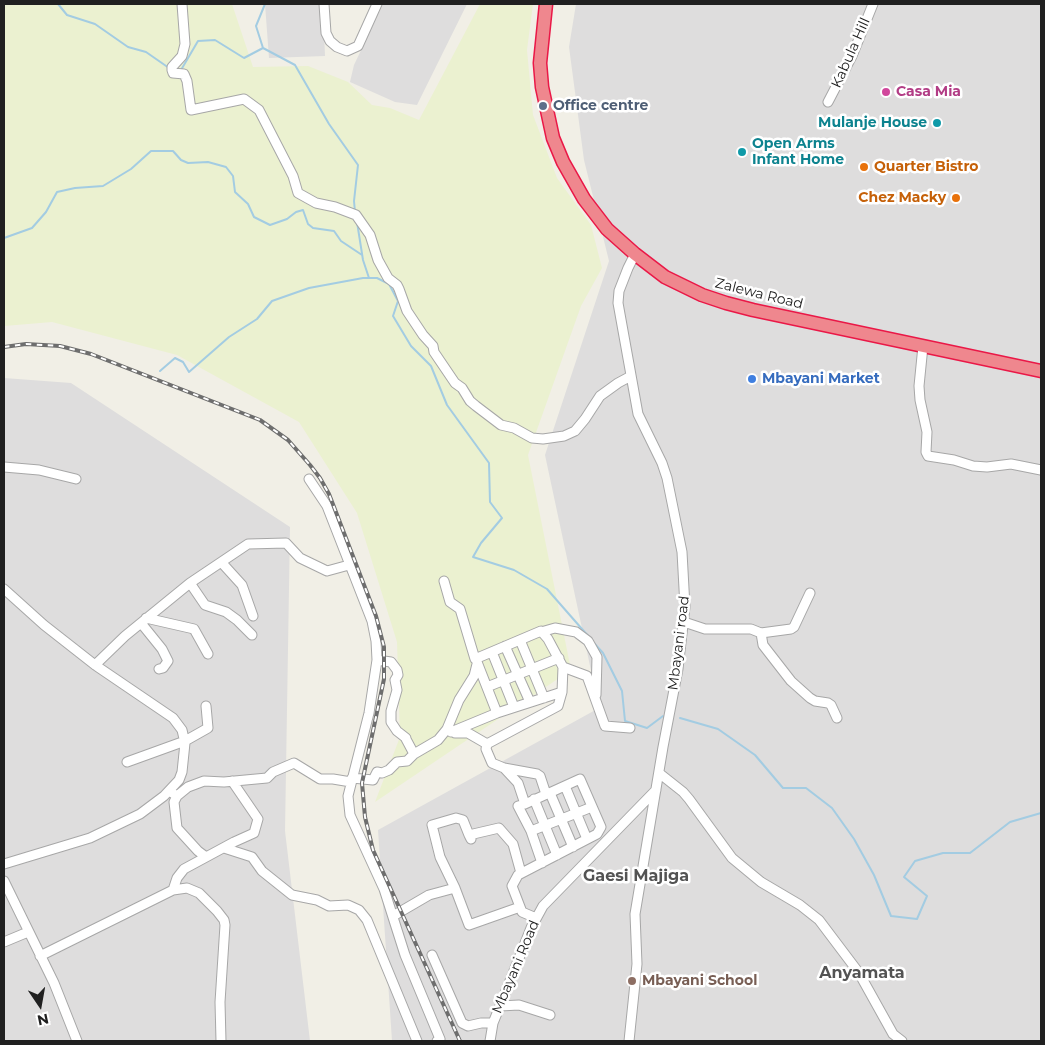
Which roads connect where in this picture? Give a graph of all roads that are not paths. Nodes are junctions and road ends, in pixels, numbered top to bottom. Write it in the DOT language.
graph roads {
  1 [pos="182,4"];
  2 [pos="324,4"];
  3 [pos="377,4"];
  4 [pos="546,4"];
  5 [pos="873,4"];
  6 [pos="828,102"];
  7 [pos="635,254"];
  8 [pos="923,346"];
  9 [pos="1041,372"];
  10 [pos="631,376"];
  11 [pos="4,467"];
  12 [pos="1041,470"];
  13 [pos="76,479"];
  14 [pos="309,479"];
  15 [pos="222,562"];
  16 [pos="349,565"];
  17 [pos="444,581"];
  18 [pos="190,583"];
  19 [pos="4,589"];
  20 [pos="810,594"];
  21 [pos="253,616"];
  22 [pos="143,621"];
  23 [pos="684,622"];
  24 [pos="541,632"];
  25 [pos="761,632"];
  26 [pos="252,635"];
  27 [pos="520,640"];
  28 [pos="506,646"];
  29 [pos="492,652"];
  30 [pos="208,654"];
  31 [pos="559,658"];
  32 [pos="377,660"];
  33 [pos="476,661"];
  34 [pos="95,665"];
  35 [pos="532,668"];
  36 [pos="563,668"];
  37 [pos="159,669"];
  38 [pos="518,674"];
  39 [pos="503,680"];
  40 [pos="487,687"];
  41 [pos="562,692"];
  42 [pos="544,698"];
  43 [pos="596,701"];
  44 [pos="530,702"];
  45 [pos="206,706"];
  46 [pos="514,708"];
  47 [pos="497,713"];
  48 [pos="837,718"];
  49 [pos="630,728"];
  50 [pos="451,732"];
  51 [pos="441,736"];
  52 [pos="185,741"];
  53 [pos="487,744"];
  54 [pos="414,754"];
  55 [pos="126,762"];
  56 [pos="504,768"];
  57 [pos="660,773"];
  58 [pos="351,780"];
  59 [pos="232,781"];
  60 [pos="565,786"];
  61 [pos="656,790"];
  62 [pos="548,793"];
  63 [pos="173,794"];
  64 [pos="534,799"];
  65 [pos="525,804"];
  66 [pos="592,806"];
  67 [pos="576,813"];
  68 [pos="561,818"];
  69 [pos="545,825"];
  70 [pos="530,831"];
  71 [pos="586,840"];
  72 [pos="573,847"];
  73 [pos="224,848"];
  74 [pos="558,855"];
  75 [pos="206,857"];
  76 [pos="542,863"];
  77 [pos="4,864"];
  78 [pos="521,873"];
  79 [pos="4,881"];
  80 [pos="455,888"];
  81 [pos="173,890"];
  82 [pos="520,907"];
  83 [pos="393,916"];
  84 [pos="536,918"];
  85 [pos="28,932"];
  86 [pos="4,942"];
  87 [pos="432,955"];
  88 [pos="40,956"];
  89 [pos="500,1006"];
  90 [pos="550,1015"];
  91 [pos="493,1023"];
  92 [pos="77,1041"];
  93 [pos="221,1041"];
  94 [pos="418,1041"];
  95 [pos="437,1041"];
  96 [pos="490,1041"];
  97 [pos="629,1041"];
  98 [pos="902,1041"];
  1 -- 10 [label="street"];
  2 -- 3 [label="street"];
  4 -- 7 [label="highway, Zalewa Road"];
  5 -- 6 [label="street, Kabula Hill"];
  7 -- 8 [label="highway, Zalewa Road"];
  7 -- 10 [label="street, Mbayani road"];
  8 -- 9 [label="highway, Zalewa Road"];
  8 -- 12 [label="street"];
  10 -- 23 [label="street, Mbayani road"];
  11 -- 13 [label="street"];
  14 -- 16 [label="street"];
  15 -- 16 [label="street"];
  15 -- 18 [label="street"];
  15 -- 21 [label="street"];
  16 -- 32 [label="street"];
  17 -- 33 [label="street"];
  18 -- 22 [label="street"];
  18 -- 26 [label="street"];
  19 -- 34 [label="street"];
  20 -- 25 [label="street"];
  22 -- 30 [label="street"];
  22 -- 34 [label="street"];
  22 -- 37 [label="street"];
  23 -- 25 [label="street"];
  23 -- 57 [label="street, Mbayani road"];
  24 -- 27 [label="street"];
  24 -- 31 [label="street"];
  24 -- 43 [label="street"];
  25 -- 48 [label="street"];
  27 -- 28 [label="street"];
  27 -- 35 [label="street"];
  28 -- 29 [label="street"];
  28 -- 38 [label="street"];
  29 -- 33 [label="street"];
  29 -- 39 [label="street"];
  31 -- 35 [label="street"];
  31 -- 36 [label="street"];
  32 -- 54 [label="street"];
  32 -- 58 [label="street"];
  33 -- 40 [label="street"];
  33 -- 51 [label="street"];
  34 -- 52 [label="street"];
  35 -- 38 [label="street"];
  35 -- 42 [label="street"];
  36 -- 41 [label="street"];
  36 -- 43 [label="street"];
  38 -- 39 [label="street"];
  38 -- 44 [label="street"];
  39 -- 40 [label="street"];
  39 -- 46 [label="street"];
  40 -- 47 [label="street"];
  41 -- 42 [label="street"];
  41 -- 53 [label="street"];
  42 -- 44 [label="street"];
  43 -- 49 [label="street"];
  44 -- 46 [label="street"];
  45 -- 52 [label="street"];
  46 -- 47 [label="street"];
  47 -- 50 [label="street"];
  50 -- 51 [label="street"];
  50 -- 53 [label="street"];
  51 -- 54 [label="street"];
  52 -- 55 [label="street"];
  52 -- 63 [label="street"];
  53 -- 56 [label="street"];
  54 -- 58 [label="street"];
  56 -- 62 [label="street"];
  56 -- 65 [label="street"];
  57 -- 61 [label="street, Mbayani road"];
  57 -- 98 [label="street"];
  58 -- 59 [label="street"];
  58 -- 83 [label="street"];
  59 -- 63 [label="street"];
  59 -- 73 [label="street"];
  60 -- 62 [label="street"];
  60 -- 66 [label="street"];
  60 -- 67 [label="street"];
  61 -- 84 [label="street, Mbayani Road"];
  61 -- 97 [label="street, Mbayani road"];
  62 -- 64 [label="street"];
  62 -- 68 [label="street"];
  63 -- 75 [label="street"];
  63 -- 77 [label="street"];
  64 -- 65 [label="street"];
  64 -- 69 [label="street"];
  65 -- 70 [label="street"];
  66 -- 67 [label="street"];
  66 -- 71 [label="street"];
  67 -- 68 [label="street"];
  67 -- 71 [label="street"];
  68 -- 69 [label="street"];
  68 -- 72 [label="street"];
  69 -- 70 [label="street"];
  69 -- 74 [label="street"];
  70 -- 76 [label="street"];
  71 -- 72 [label="street"];
  72 -- 74 [label="street"];
  73 -- 75 [label="street"];
  73 -- 94 [label="street"];
  74 -- 76 [label="street"];
  75 -- 81 [label="street"];
  76 -- 78 [label="street"];
  78 -- 80 [label="street"];
  78 -- 82 [label="street"];
  79 -- 85 [label="street"];
  80 -- 82 [label="street"];
  80 -- 83 [label="street"];
  81 -- 88 [label="street"];
  81 -- 93 [label="street"];
  82 -- 84 [label="street"];
  83 -- 95 [label="street"];
  84 -- 89 [label="street, Mbayani Road"];
  85 -- 86 [label="street"];
  85 -- 88 [label="street"];
  87 -- 91 [label="street"];
  88 -- 92 [label="street"];
  89 -- 90 [label="street"];
  89 -- 91 [label="street, Mbayani Road"];
  91 -- 96 [label="street, Mbayani Road"];
}
